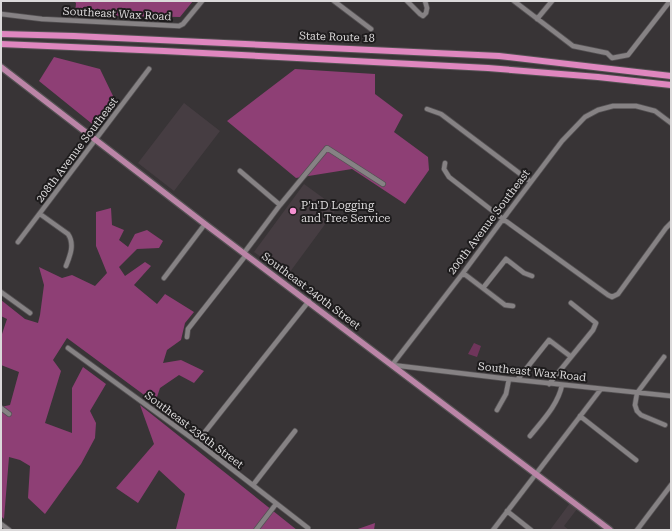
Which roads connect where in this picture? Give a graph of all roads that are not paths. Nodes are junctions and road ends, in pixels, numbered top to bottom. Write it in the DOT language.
graph roads {
  1 [pos="202,1"];
  2 [pos="334,1"];
  3 [pos="407,1"];
  4 [pos="426,1"];
  5 [pos="514,1"];
  6 [pos="552,1"];
  7 [pos="670,1"];
  8 [pos="1,14"];
  9 [pos="537,19"];
  10 [pos="371,29"];
  11 [pos="1,34"];
  12 [pos="1,44"];
  13 [pos="1,67"];
  14 [pos="149,69"];
  15 [pos="671,76"];
  16 [pos="671,85"];
  17 [pos="427,109"];
  18 [pos="671,123"];
  19 [pos="96,140"];
  20 [pos="445,163"];
  21 [pos="240,171"];
  22 [pos="531,182"];
  23 [pos="383,184"];
  24 [pos="280,205"];
  25 [pos="40,214"];
  26 [pos="503,219"];
  27 [pos="671,223"];
  28 [pos="205,224"];
  29 [pos="18,242"];
  30 [pos="245,254"];
  31 [pos="66,266"];
  32 [pos="463,273"];
  33 [pos="532,276"];
  34 [pos="164,278"];
  35 [pos="483,288"];
  36 [pos="1,292"];
  37 [pos="309,302"];
  38 [pos="571,303"];
  39 [pos="513,306"];
  40 [pos="30,314"];
  41 [pos="187,337"];
  42 [pos="68,348"];
  43 [pos="570,356"];
  44 [pos="664,357"];
  45 [pos="392,365"];
  46 [pos="509,379"];
  47 [pos="518,380"];
  48 [pos="549,384"];
  49 [pos="562,385"];
  50 [pos="601,388"];
  51 [pos="637,393"];
  52 [pos="671,396"];
  53 [pos="1,408"];
  54 [pos="497,410"];
  55 [pos="9,414"];
  56 [pos="580,416"];
  57 [pos="665,425"];
  58 [pos="296,431"];
  59 [pos="530,436"];
  60 [pos="197,442"];
  61 [pos="636,460"];
  62 [pos="536,474"];
  63 [pos="252,485"];
  64 [pos="671,485"];
  65 [pos="276,504"];
  66 [pos="507,511"];
  67 [pos="1,524"];
  68 [pos="308,528"];
  69 [pos="9,530"];
  70 [pos="256,530"];
  71 [pos="493,530"];
  72 [pos="531,530"];
  73 [pos="610,530"];
  74 [pos="637,530"];
  1 -- 8 [label="street, Southeast Wax Road"];
  2 -- 10 [label="street"];
  3 -- 4 [label="street"];
  5 -- 9 [label="street"];
  6 -- 9 [label="street"];
  7 -- 9 [label="street"];
  11 -- 15 [label="highway, State Route 18"];
  12 -- 16 [label="highway, State Route 18"];
  13 -- 19 [label="main road, Southeast 240th Street"];
  14 -- 19 [label="street, 208th Avenue Southeast"];
  17 -- 22 [label="street"];
  18 -- 22 [label="street, 200th Avenue Southeast"];
  19 -- 25 [label="street, 208th Avenue Southeast"];
  19 -- 28 [label="main road, Southeast 240th Street"];
  20 -- 26 [label="street"];
  21 -- 24 [label="street"];
  22 -- 26 [label="street, 200th Avenue Southeast"];
  23 -- 24 [label="street"];
  24 -- 30 [label="street"];
  25 -- 29 [label="street, 208th Avenue Southeast"];
  25 -- 31 [label="street"];
  26 -- 27 [label="street"];
  26 -- 32 [label="street, 200th Avenue Southeast"];
  28 -- 30 [label="main road, Southeast 240th Street"];
  28 -- 34 [label="street"];
  30 -- 37 [label="main road, Southeast 240th Street"];
  30 -- 41 [label="street"];
  32 -- 35 [label="street"];
  32 -- 45 [label="street, 200th Avenue Southeast"];
  33 -- 35 [label="street"];
  35 -- 39 [label="street"];
  36 -- 40 [label="street"];
  37 -- 45 [label="main road, Southeast 240th Street"];
  37 -- 60 [label="street"];
  38 -- 43 [label="street"];
  42 -- 60 [label="street, Southeast 236th Street"];
  43 -- 47 [label="street"];
  43 -- 48 [label="street"];
  44 -- 51 [label="street"];
  45 -- 46 [label="street, Southeast Wax Road"];
  45 -- 62 [label="main road, Southeast 240th Street"];
  46 -- 47 [label="street, Southeast Wax Road"];
  46 -- 54 [label="street"];
  47 -- 48 [label="street, Southeast Wax Road"];
  48 -- 49 [label="street, Southeast Wax Road"];
  49 -- 50 [label="street, Southeast Wax Road"];
  49 -- 59 [label="street"];
  50 -- 51 [label="street, Southeast Wax Road"];
  50 -- 56 [label="street"];
  51 -- 52 [label="street, Southeast Wax Road"];
  51 -- 57 [label="street"];
  53 -- 55 [label="street"];
  56 -- 61 [label="street"];
  56 -- 62 [label="street"];
  58 -- 63 [label="street"];
  60 -- 63 [label="street, Southeast 236th Street"];
  62 -- 66 [label="street"];
  62 -- 73 [label="main road, Southeast 240th Street"];
  63 -- 65 [label="street, Southeast 236th Street"];
  64 -- 74 [label="street"];
  65 -- 68 [label="street, Southeast 236th Street"];
  65 -- 70 [label="street"];
  66 -- 71 [label="street"];
  66 -- 72 [label="street"];
  67 -- 69 [label="street"];
}
